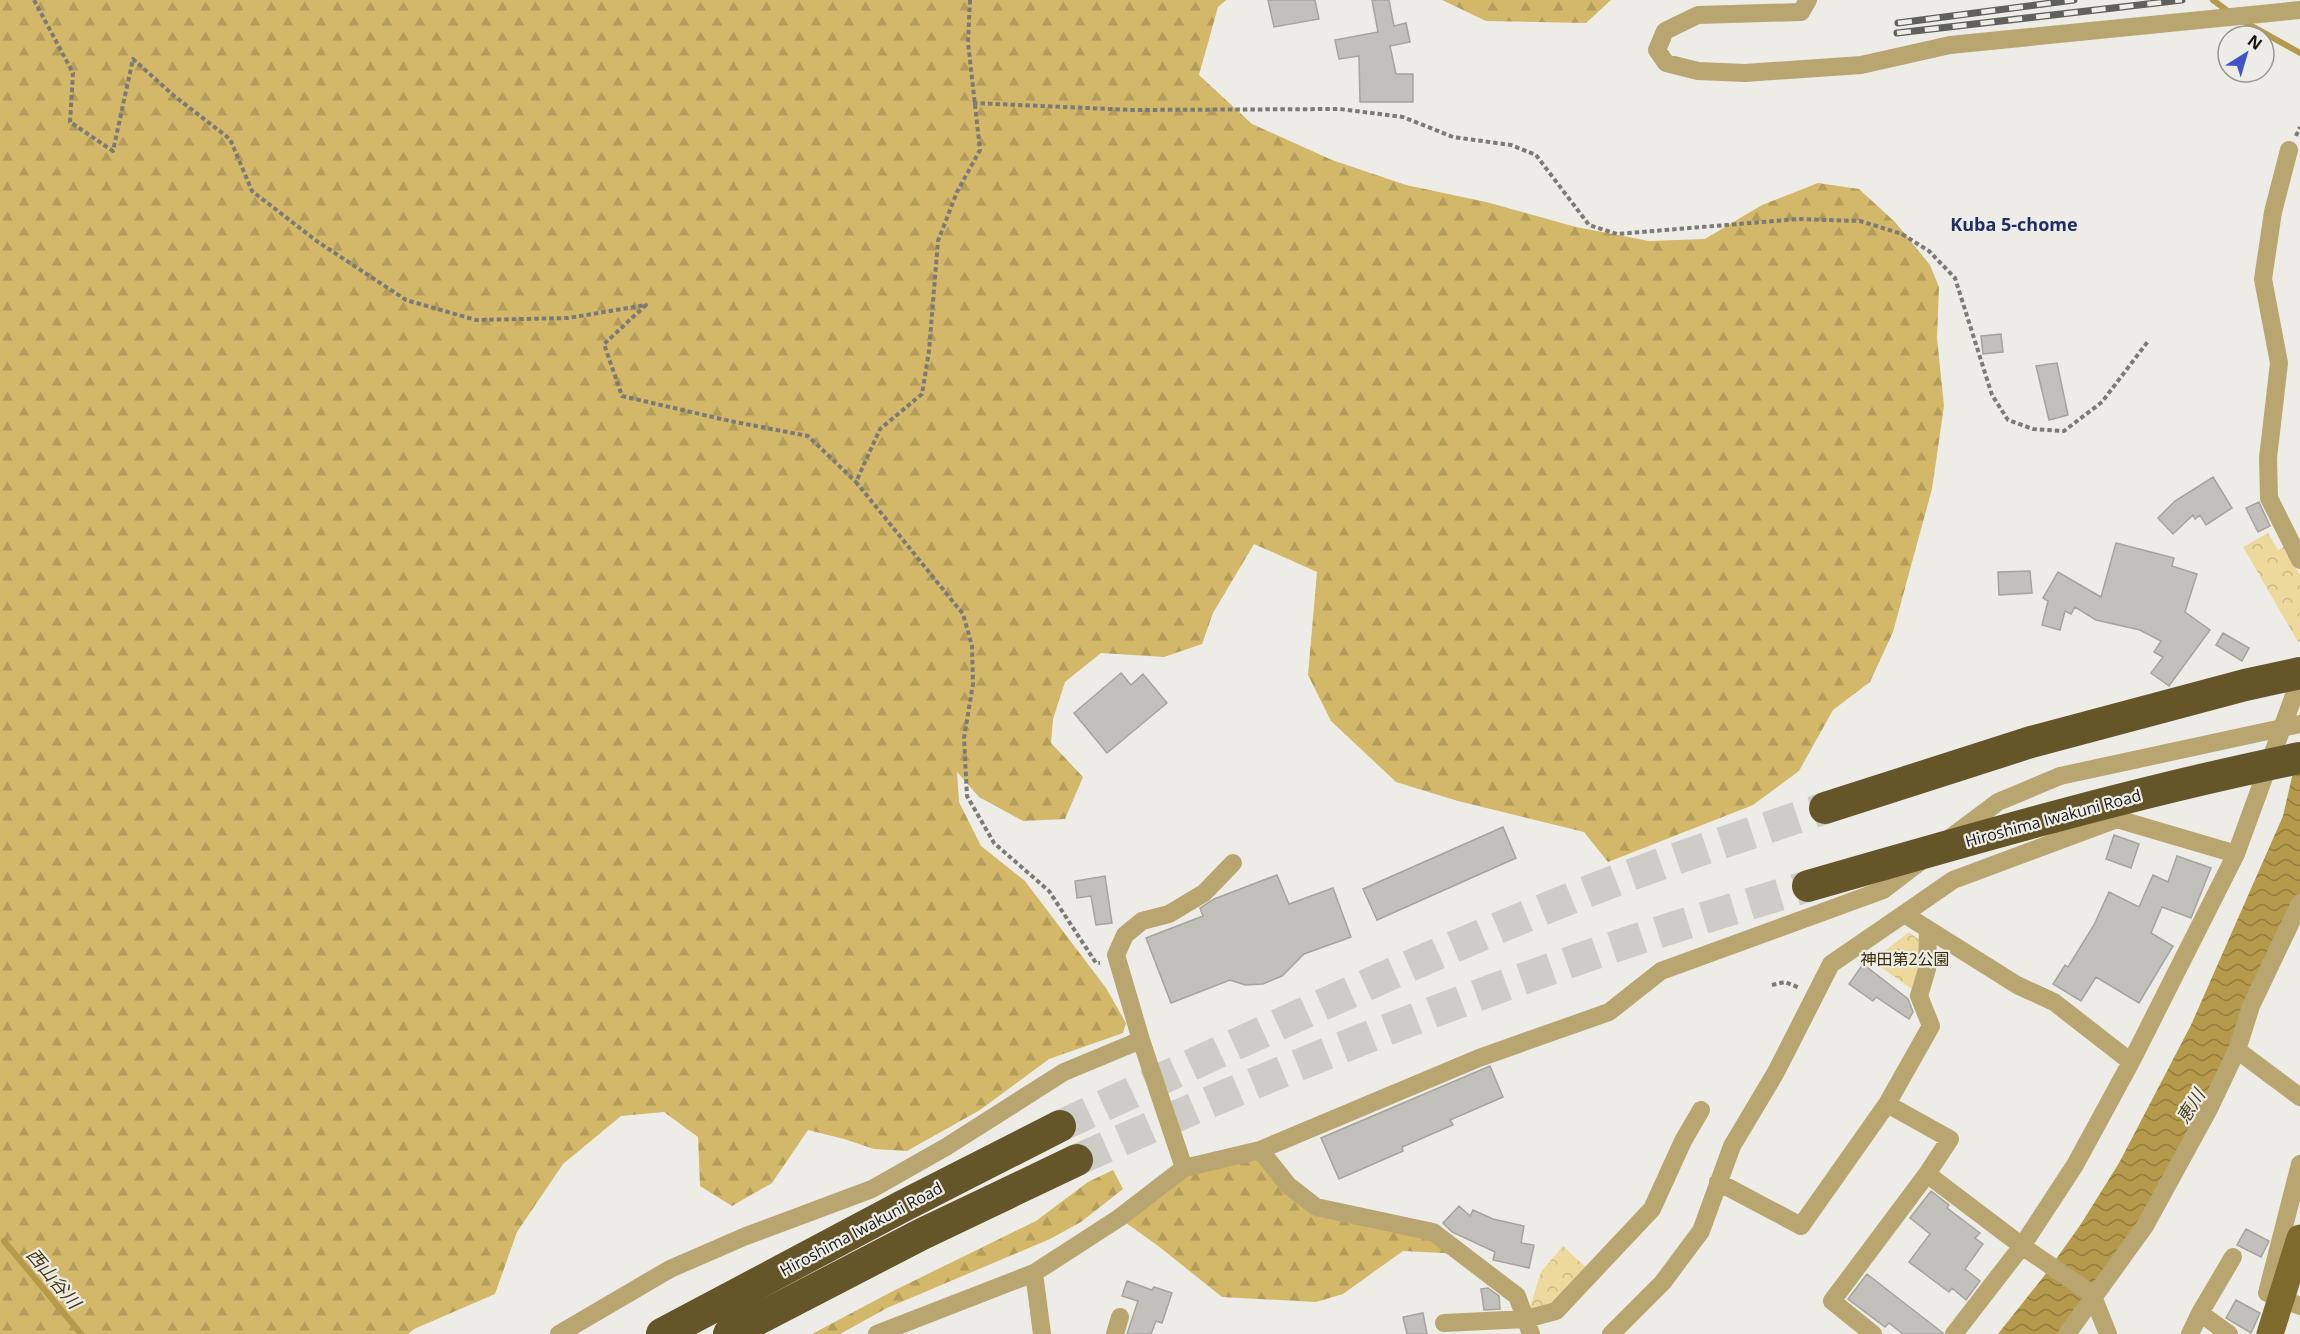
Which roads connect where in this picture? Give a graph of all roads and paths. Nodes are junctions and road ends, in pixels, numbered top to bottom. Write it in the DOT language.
graph roads {
  1 [pos="34,0"];
  2 [pos="970,0"];
  3 [pos="1808,0"];
  4 [pos="2300,10"];
  5 [pos="973,103"];
  6 [pos="2289,150"];
  7 [pos="2149,340"];
  8 [pos="856,482"];
  9 [pos="2300,560"];
  10 [pos="2300,673"];
  11 [pos="2300,679"];
  12 [pos="2300,724"];
  13 [pos="2300,758"];
  14 [pos="1825,808"];
  15 [pos="2236,855"];
  16 [pos="1233,862"];
  17 [pos="1808,886"];
  18 [pos="2300,903"];
  19 [pos="1904,914"];
  20 [pos="1928,929"];
  21 [pos="1118,964"];
  22 [pos="1772,985"];
  23 [pos="1818,988"];
  24 [pos="1142,1040"];
  25 [pos="2237,1050"];
  26 [pos="2131,1062"];
  27 [pos="2300,1097"];
  28 [pos="1887,1104"];
  29 [pos="1701,1110"];
  30 [pos="1060,1126"];
  31 [pos="1260,1150"];
  32 [pos="1077,1160"];
  33 [pos="2300,1164"];
  34 [pos="1184,1168"];
  35 [pos="1927,1174"];
  36 [pos="1718,1182"];
  37 [pos="2300,1238"];
  38 [pos="2022,1246"];
  39 [pos="2233,1257"];
  40 [pos="1034,1273"];
  41 [pos="2094,1295"];
  42 [pos="2291,1302"];
  43 [pos="2200,1313"];
  44 [pos="1444,1323"];
  45 [pos="1528,1326"];
  46 [pos="559,1334"];
  47 [pos="662,1334"];
  48 [pos="729,1334"];
  49 [pos="877,1334"];
  50 [pos="1042,1334"];
  51 [pos="1611,1334"];
  52 [pos="1873,1334"];
  53 [pos="1954,1334"];
  54 [pos="2067,1334"];
  55 [pos="2108,1334"];
  56 [pos="2190,1334"];
  57 [pos="2229,1334"];
  58 [pos="2270,1334"];
  1 -- 8 [label="path"];
  2 -- 5 [label="path"];
  3 -- 4 [label="street"];
  5 -- 7 [label="path"];
  5 -- 8 [label="path"];
  6 -- 9 [label="street"];
  8 -- 21 [label="path"];
  10 -- 14 [label="highway"];
  11 -- 15 [label="street"];
  12 -- 31 [label="street, bridge"];
  13 -- 17 [label="highway, Hiroshima Iwakuni Road, bridge"];
  15 -- 19 [label="street"];
  15 -- 26 [label="street"];
  16 -- 21 [label="street"];
  18 -- 25 [label="street"];
  19 -- 20 [label="street"];
  19 -- 23 [label="street"];
  20 -- 26 [label="street"];
  20 -- 28 [label="street"];
  21 -- 24 [label="street"];
  22 -- 23 [label="path"];
  23 -- 36 [label="street"];
  24 -- 34 [label="street"];
  24 -- 46 [label="street"];
  25 -- 27 [label="street"];
  25 -- 41 [label="street"];
  26 -- 38 [label="street"];
  28 -- 35 [label="street"];
  28 -- 36 [label="street"];
  29 -- 45 [label="street"];
  30 -- 47 [label="highway, Hiroshima Iwakuni Road"];
  31 -- 34 [label="street"];
  31 -- 45 [label="street"];
  32 -- 48 [label="highway, Hiroshima Iwakuni Road"];
  33 -- 42 [label="street"];
  34 -- 40 [label="street"];
  35 -- 38 [label="street"];
  35 -- 52 [label="street"];
  36 -- 51 [label="street"];
  37 -- 42 [label="main road"];
  38 -- 41 [label="street"];
  38 -- 53 [label="street"];
  39 -- 43 [label="street"];
  40 -- 49 [label="street"];
  40 -- 50 [label="street"];
  41 -- 54 [label="street"];
  41 -- 55 [label="street"];
  42 -- 58 [label="main road"];
  43 -- 56 [label="street"];
  43 -- 57 [label="street"];
  44 -- 45 [label="street"];
}
